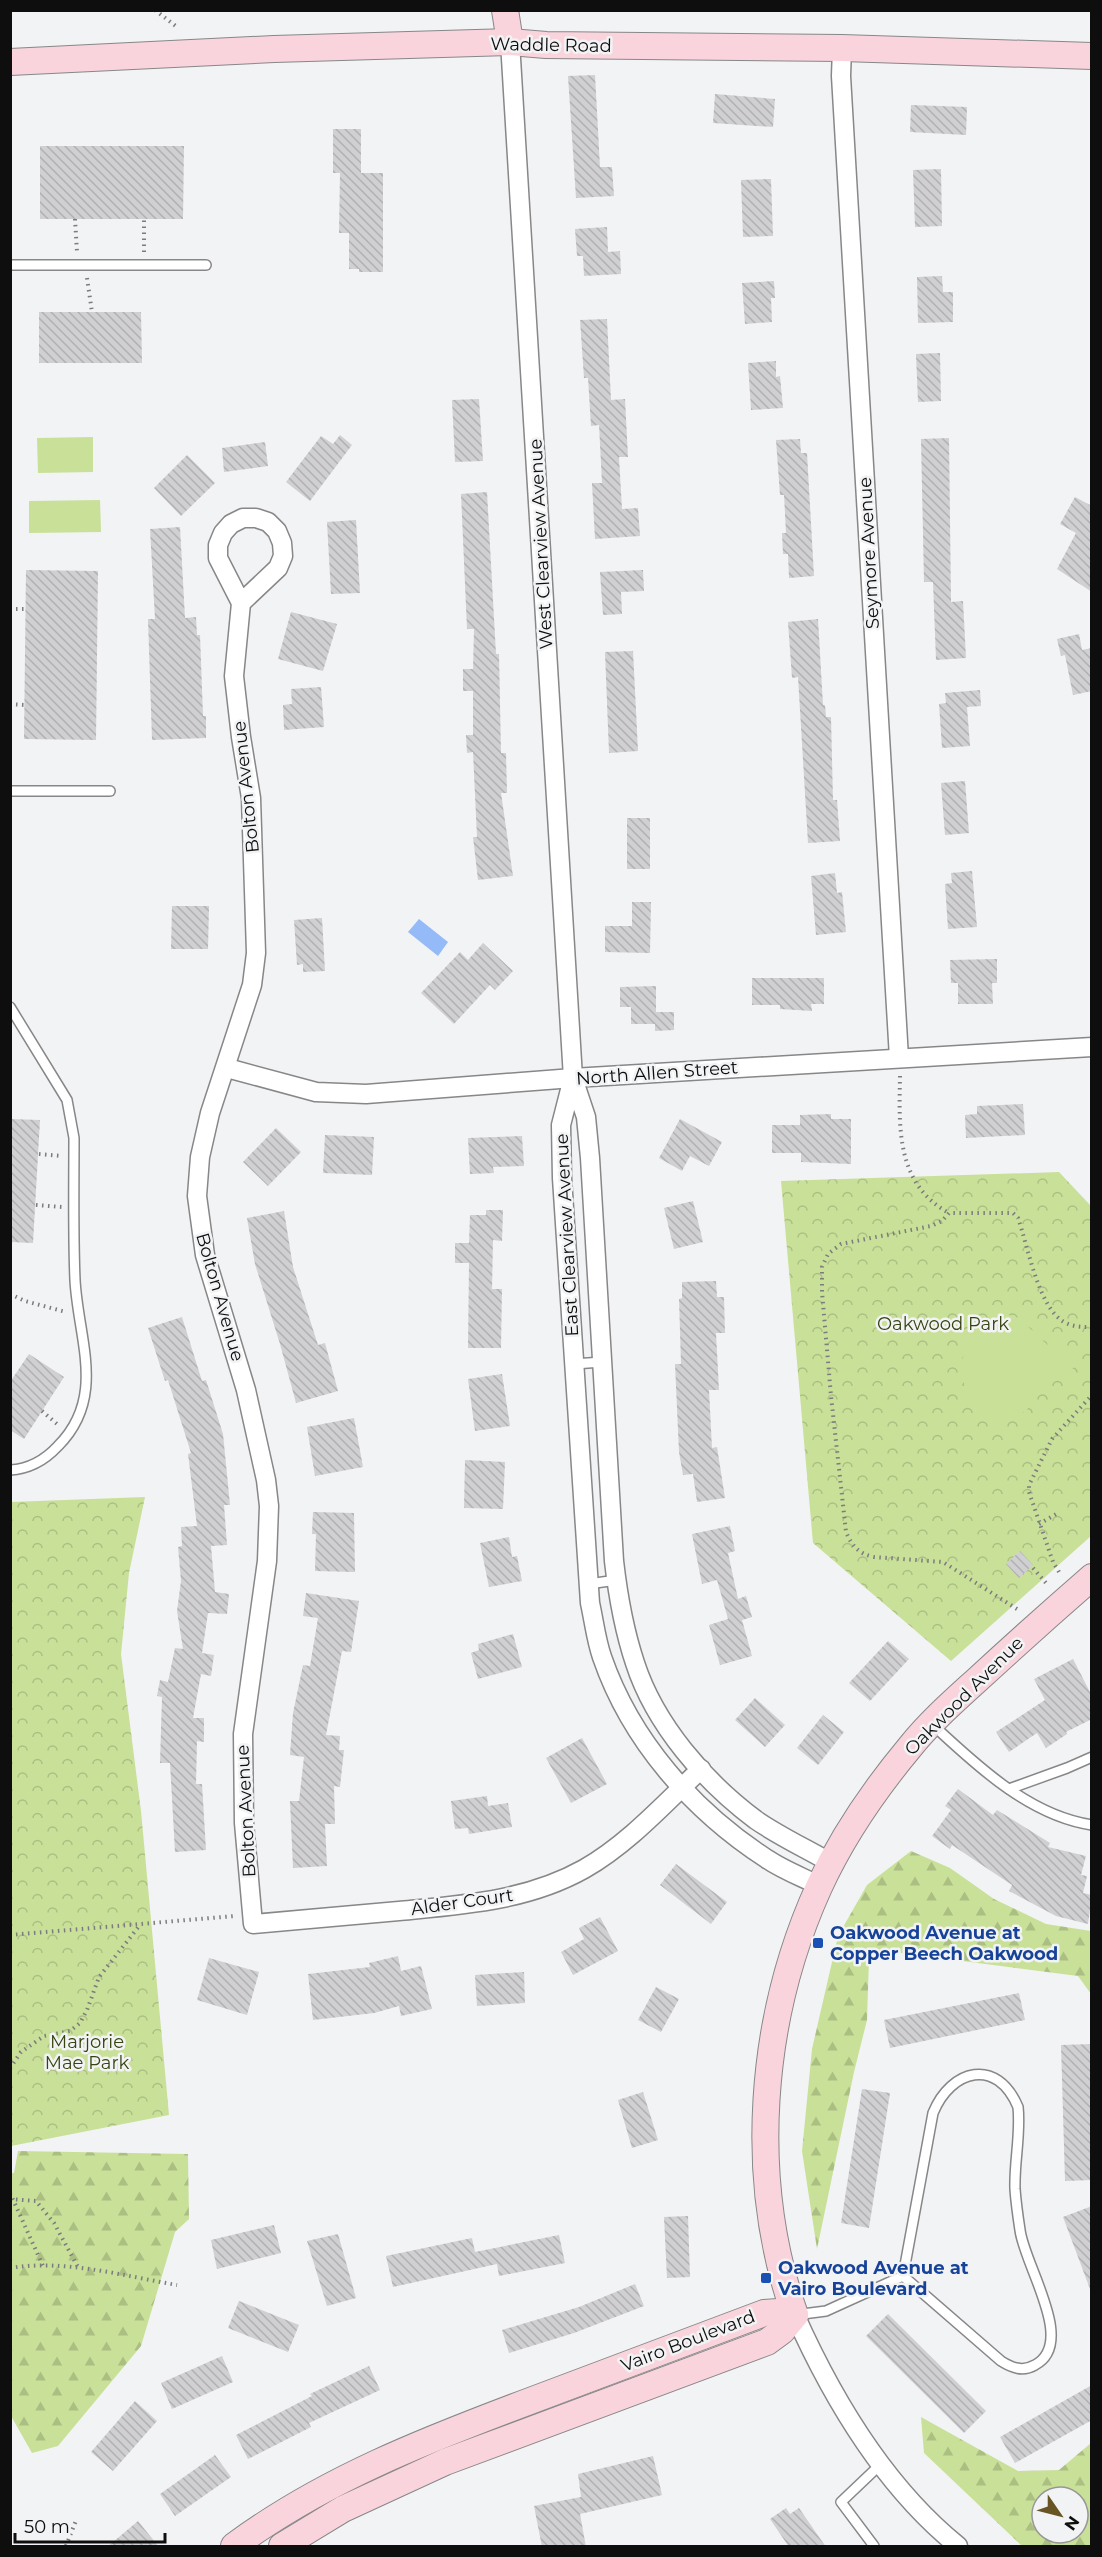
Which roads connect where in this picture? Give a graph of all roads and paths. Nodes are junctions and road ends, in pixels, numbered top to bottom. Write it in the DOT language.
graph roads {
  1 [pos="155,10"];
  2 [pos="505,10"];
  3 [pos="177,27"];
  4 [pos="510,42"];
  5 [pos="842,48"];
  6 [pos="1092,56"];
  7 [pos="10,62"];
  8 [pos="75,219"];
  9 [pos="144,219"];
  10 [pos="10,265"];
  11 [pos="81,265"];
  12 [pos="144,265"];
  13 [pos="206,265"];
  14 [pos="92,312"];
  15 [pos="241,603"];
  16 [pos="10,609"];
  17 [pos="26,609"];
  18 [pos="10,704"];
  19 [pos="25,705"];
  20 [pos="10,791"];
  21 [pos="110,791"];
  22 [pos="10,1007"];
  23 [pos="1092,1047"];
  24 [pos="900,1066"];
  25 [pos="227,1068"];
  26 [pos="573,1078"];
  27 [pos="39,1154"];
  28 [pos="74,1157"];
  29 [pos="36,1205"];
  30 [pos="74,1207"];
  31 [pos="949,1213"];
  32 [pos="10,1294"];
  33 [pos="80,1311"];
  34 [pos="1092,1327"];
  35 [pos="602,1362"];
  36 [pos="574,1364"];
  37 [pos="1092,1395"];
  38 [pos="42,1411"];
  39 [pos="69,1434"];
  40 [pos="10,1470"];
  41 [pos="1058,1513"];
  42 [pos="1039,1524"];
  43 [pos="1032,1568"];
  44 [pos="1059,1572"];
  45 [pos="1092,1577"];
  46 [pos="616,1581"];
  47 [pos="1046,1583"];
  48 [pos="588,1584"];
  49 [pos="1017,1609"];
  50 [pos="931,1724"];
  51 [pos="1092,1756"];
  52 [pos="701,1769"];
  53 [pos="682,1787"];
  54 [pos="1009,1789"];
  55 [pos="1092,1825"];
  56 [pos="831,1863"];
  57 [pos="820,1886"];
  58 [pos="247,1920"];
  59 [pos="141,1924"];
  60 [pos="10,1935"];
  61 [pos="10,2068"];
  62 [pos="11,2197"];
  63 [pos="43,2266"];
  64 [pos="10,2268"];
  65 [pos="79,2269"];
  66 [pos="903,2276"];
  67 [pos="177,2285"];
  68 [pos="795,2315"];
  69 [pos="882,2463"];
  70 [pos="350,2491"];
  71 [pos="78,2518"];
  72 [pos="66,2547"];
  73 [pos="234,2547"];
  74 [pos="282,2547"];
  75 [pos="874,2547"];
  76 [pos="958,2547"];
  1 -- 3 [label="path"];
  2 -- 4 [label="street, West Clearview Avenue"];
  4 -- 5 [label="street, Waddle Road"];
  4 -- 7 [label="street, Waddle Road"];
  4 -- 26 [label="street, West Clearview Avenue"];
  5 -- 6 [label="street, Waddle Road"];
  5 -- 24 [label="street, Seymore Avenue"];
  8 -- 11 [label="path"];
  9 -- 12 [label="path"];
  10 -- 11 [label="lane"];
  11 -- 12 [label="lane"];
  11 -- 14 [label="path"];
  12 -- 13 [label="lane"];
  15 -- 15 [label="street"];
  15 -- 25 [label="street, Bolton Avenue"];
  16 -- 17 [label="path"];
  18 -- 19 [label="path"];
  20 -- 21 [label="lane"];
  22 -- 28 [label="lane"];
  23 -- 24 [label="street, North Allen Street"];
  24 -- 26 [label="street, North Allen Street"];
  24 -- 31 [label="path"];
  25 -- 26 [label="street, North Allen Street"];
  25 -- 58 [label="street, Bolton Avenue"];
  26 -- 35 [label="street, East Clearview Avenue"];
  26 -- 36 [label="street, East Clearview Avenue"];
  27 -- 28 [label="path"];
  28 -- 30 [label="lane"];
  29 -- 30 [label="path"];
  30 -- 33 [label="lane"];
  31 -- 34 [label="path"];
  31 -- 49 [label="path"];
  32 -- 33 [label="path"];
  33 -- 39 [label="lane"];
  35 -- 36 [label="lane"];
  35 -- 46 [label="street, East Clearview Avenue"];
  36 -- 48 [label="street, East Clearview Avenue"];
  37 -- 42 [label="path"];
  38 -- 39 [label="path"];
  39 -- 40 [label="lane"];
  41 -- 42 [label="path"];
  42 -- 44 [label="path"];
  43 -- 47 [label="path"];
  45 -- 50 [label="street, Oakwood Avenue"];
  46 -- 48 [label="lane"];
  46 -- 52 [label="street, East Clearview Avenue"];
  48 -- 53 [label="street, East Clearview Avenue"];
  50 -- 54 [label="lane"];
  50 -- 56 [label="street, Oakwood Avenue"];
  51 -- 54 [label="lane"];
  52 -- 53 [label="street, Alder Court"];
  52 -- 56 [label="street, East Clearview Avenue"];
  53 -- 57 [label="street, East Clearview Avenue"];
  53 -- 58 [label="street, Alder Court"];
  54 -- 55 [label="lane"];
  56 -- 57 [label="street, Oakwood Avenue"];
  57 -- 68 [label="street, Oakwood Avenue"];
  58 -- 59 [label="path"];
  59 -- 60 [label="path"];
  59 -- 61 [label="path"];
  62 -- 63 [label="path"];
  62 -- 65 [label="path"];
  63 -- 64 [label="path"];
  63 -- 65 [label="path"];
  65 -- 67 [label="path"];
  66 -- 66 [label="lane"];
  66 -- 68 [label="lane"];
  68 -- 69 [label="street, Oakwood Avenue"];
  68 -- 70 [label="street, Vairo Boulevard"];
  69 -- 75 [label="lane"];
  69 -- 76 [label="street, Oakwood Avenue"];
  70 -- 73 [label="street, Vairo Boulevard"];
  70 -- 74 [label="street, Vairo Boulevard"];
  71 -- 72 [label="path"];
}
